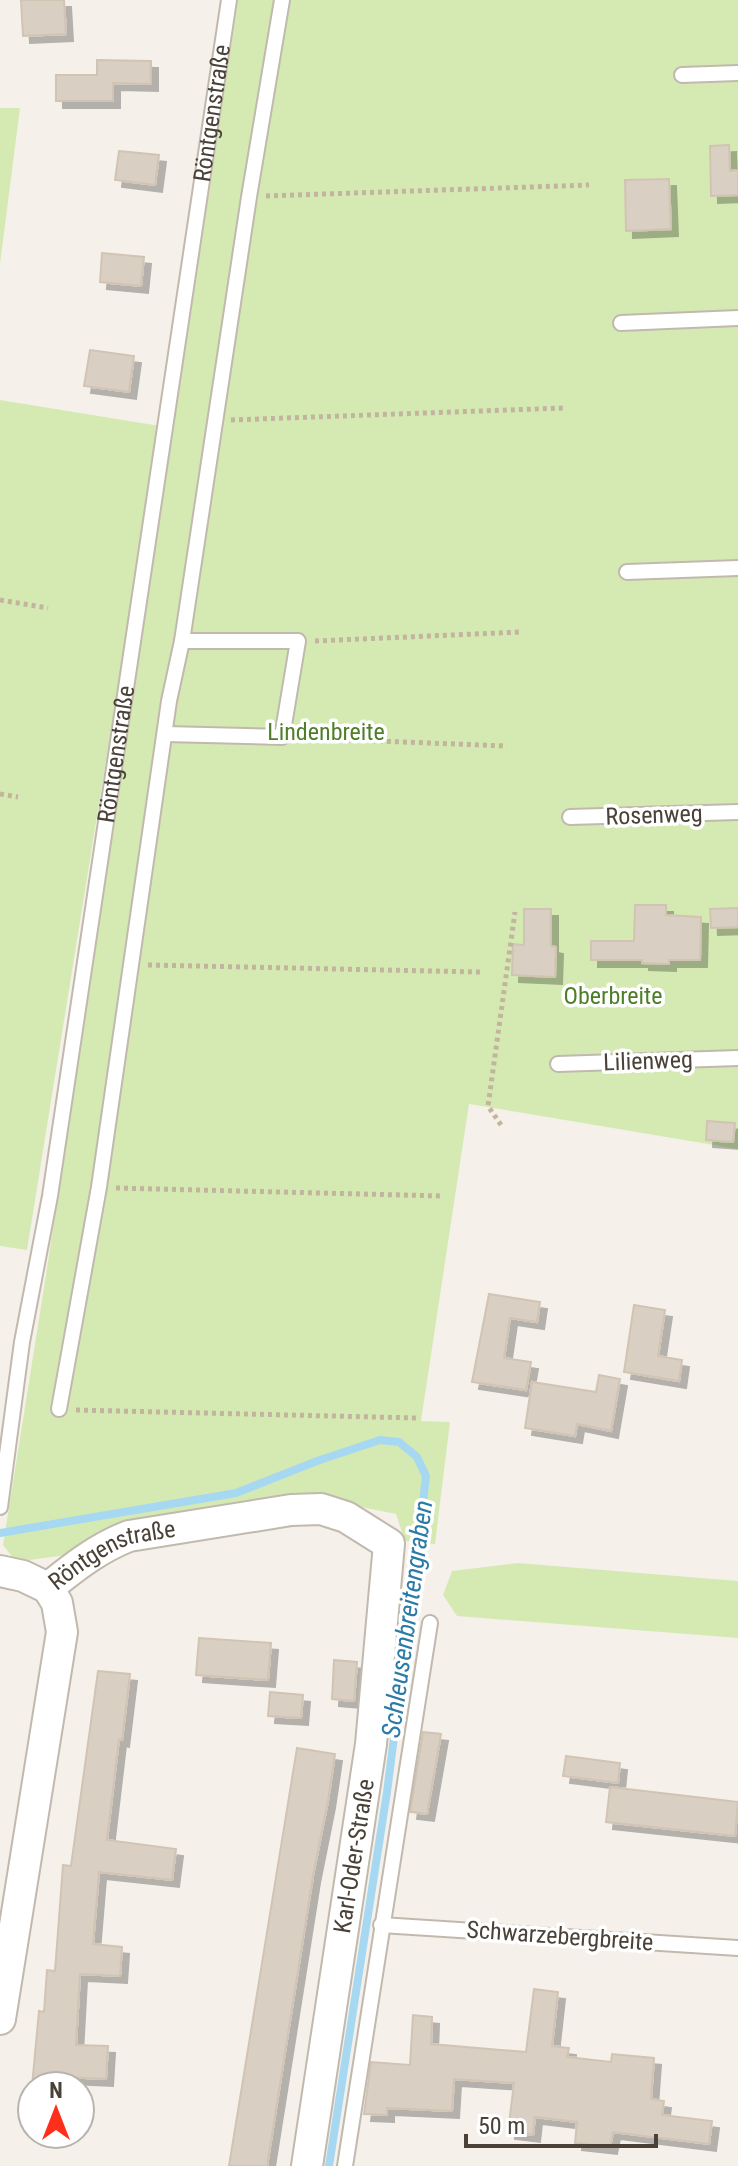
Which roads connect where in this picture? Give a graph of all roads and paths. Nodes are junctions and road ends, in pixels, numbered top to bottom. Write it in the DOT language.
graph roads {
  1 [pos="229,0"];
  2 [pos="282,0"];
  3 [pos="738,73"];
  4 [pos="682,75"];
  5 [pos="589,185"];
  6 [pos="249,197"];
  7 [pos="738,318"];
  8 [pos="621,323"];
  9 [pos="563,408"];
  10 [pos="214,421"];
  11 [pos="738,568"];
  12 [pos="627,572"];
  13 [pos="0,600"];
  14 [pos="48,608"];
  15 [pos="521,632"];
  16 [pos="182,641"];
  17 [pos="298,641"];
  18 [pos="165,734"];
  19 [pos="282,737"];
  20 [pos="507,746"];
  21 [pos="0,794"];
  22 [pos="18,797"];
  23 [pos="738,812"];
  24 [pos="570,817"];
  25 [pos="515,912"];
  26 [pos="131,965"];
  27 [pos="480,972"];
  28 [pos="738,1058"];
  29 [pos="558,1064"];
  30 [pos="501,1125"];
  31 [pos="99,1187"];
  32 [pos="443,1196"];
  33 [pos="59,1409"];
  34 [pos="416,1418"];
  35 [pos="0,1507"];
  36 [pos="389,1544"];
  37 [pos="0,1571"];
  38 [pos="48,1588"];
  39 [pos="430,1623"];
  40 [pos="10,1896"];
  41 [pos="381,1925"];
  42 [pos="738,1948"];
  43 [pos="0,2019"];
  44 [pos="307,2166"];
  45 [pos="345,2166"];
  1 -- 35 [label="lane, Röntgenstraße"];
  2 -- 6 [label="lane"];
  3 -- 4 [label="lane"];
  5 -- 6 [label="path"];
  6 -- 10 [label="lane"];
  7 -- 8 [label="lane"];
  9 -- 10 [label="path"];
  10 -- 16 [label="lane"];
  11 -- 12 [label="lane"];
  13 -- 14 [label="path"];
  15 -- 17 [label="path"];
  16 -- 17 [label="lane"];
  16 -- 18 [label="lane"];
  17 -- 19 [label="lane"];
  18 -- 19 [label="lane"];
  18 -- 26 [label="lane"];
  19 -- 20 [label="path"];
  21 -- 22 [label="path"];
  23 -- 24 [label="lane, Rosenweg"];
  25 -- 30 [label="path"];
  26 -- 27 [label="path"];
  26 -- 31 [label="lane"];
  28 -- 29 [label="lane, Lilienweg"];
  31 -- 32 [label="path"];
  31 -- 33 [label="lane"];
  33 -- 34 [label="path"];
  36 -- 38 [label="street, Röntgenstraße"];
  36 -- 44 [label="street, Karl-Oder-Straße"];
  37 -- 38 [label="street"];
  38 -- 40 [label="street, Röntgenstraße"];
  39 -- 41 [label="lane"];
  40 -- 43 [label="street, Röntgenstraße"];
  41 -- 42 [label="lane, Schwarzebergbreite"];
  41 -- 45 [label="lane"];
}
